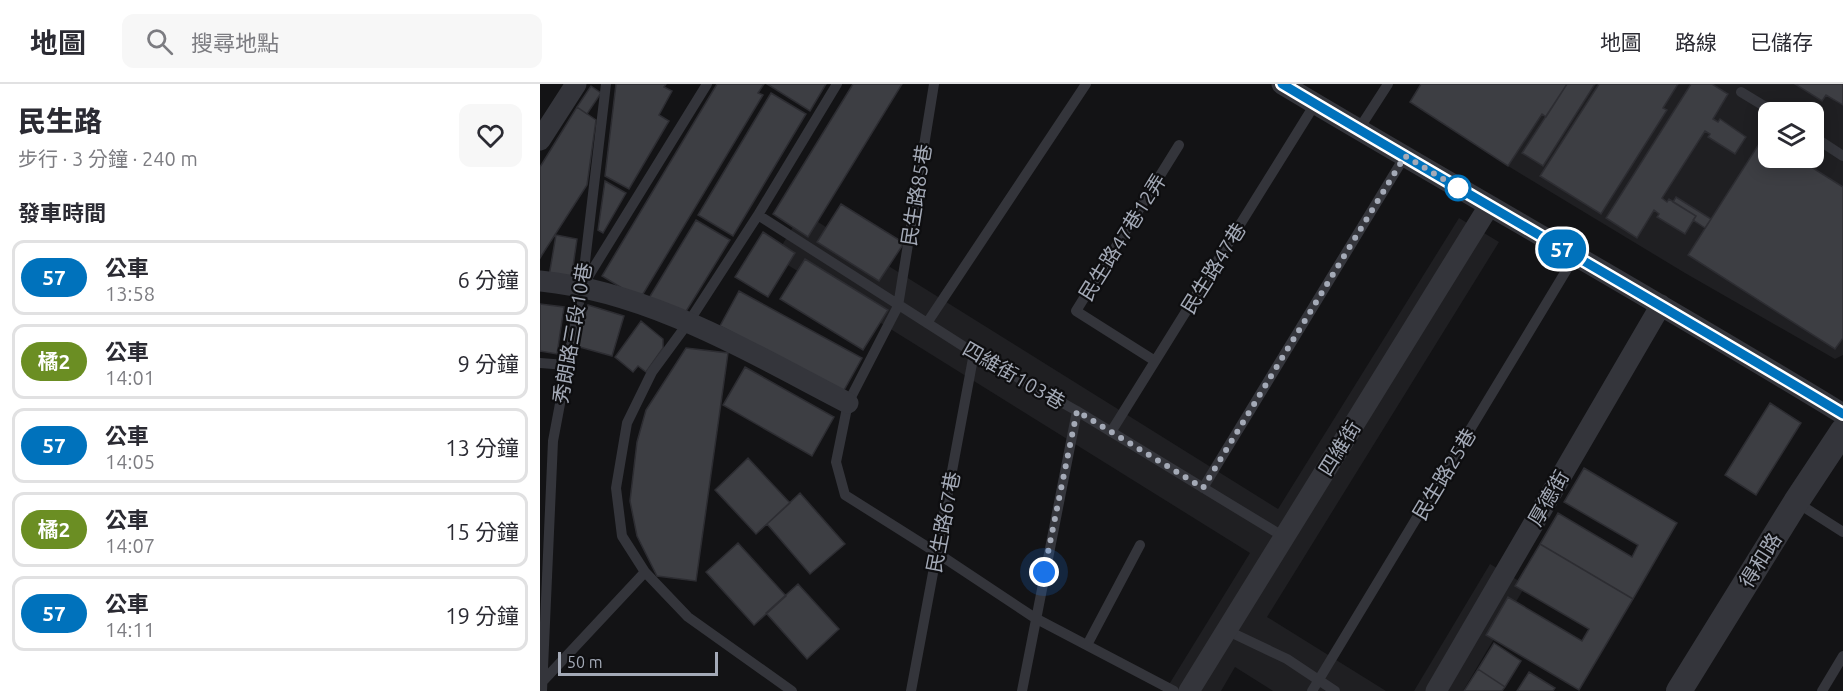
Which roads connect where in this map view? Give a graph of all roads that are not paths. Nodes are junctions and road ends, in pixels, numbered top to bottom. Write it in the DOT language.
graph roads {
  1 [pos="576,84"];
  2 [pos="606,84"];
  3 [pos="706,84"];
  4 [pos="837,84"];
  5 [pos="934,84"];
  6 [pos="1086,84"];
  7 [pos="1282,84"];
  8 [pos="1388,84"];
  9 [pos="1741,92"];
  10 [pos="1758,102"];
  11 [pos="1315,104"];
  12 [pos="1359,129"];
  13 [pos="540,140"];
  14 [pos="1824,144"];
  15 [pos="1179,145"];
  16 [pos="1405,156"];
  17 [pos="1843,156"];
  18 [pos="1489,206"];
  19 [pos="758,215"];
  20 [pos="1575,256"];
  21 [pos="540,281"];
  22 [pos="582,287"];
  23 [pos="1661,305"];
  24 [pos="898,306"];
  25 [pos="688,323"];
  26 [pos="927,323"];
  27 [pos="974,353"];
  28 [pos="1155,361"];
  29 [pos="540,363"];
  30 [pos="566,365"];
  31 [pos="848,403"];
  32 [pos="1077,411"];
  33 [pos="1843,414"];
  34 [pos="1843,431"];
  35 [pos="1111,432"];
  36 [pos="540,440"];
  37 [pos="553,441"];
  38 [pos="1203,488"];
  39 [pos="1796,502"];
  40 [pos="544,530"];
  41 [pos="1843,532"];
  42 [pos="1284,537"];
  43 [pos="1140,544"];
  44 [pos="937,553"];
  45 [pos="645,572"];
  46 [pos="1035,618"];
  47 [pos="1226,630"];
  48 [pos="1088,645"];
  49 [pos="1843,656"];
  50 [pos="1319,680"];
  51 [pos="542,686"];
  52 [pos="792,691"];
  53 [pos="911,691"];
  54 [pos="1022,691"];
  55 [pos="1174,691"];
  56 [pos="1189,691"];
  57 [pos="1312,691"];
  58 [pos="1335,691"];
  59 [pos="1436,691"];
  60 [pos="1679,691"];
  61 [pos="1822,691"];
  1 -- 13 [label="street"];
  2 -- 22 [label="lane, 秀朗路三段10巷"];
  3 -- 22 [label="lane"];
  4 -- 19 [label="lane"];
  5 -- 24 [label="lane, 民生路85巷"];
  6 -- 26 [label="lane"];
  7 -- 11 [label="street"];
  8 -- 12 [label="lane"];
  9 -- 10 [label="lane"];
  11 -- 12 [label="street"];
  11 -- 28 [label="lane, 民生路47巷"];
  12 -- 16 [label="street"];
  14 -- 17 [label="lane"];
  15 -- 28 [label="lane, 民生路47巷12弄"];
  16 -- 18 [label="street"];
  16 -- 38 [label="lane"];
  18 -- 20 [label="street"];
  18 -- 42 [label="street, 四維街"];
  19 -- 24 [label="lane, 四維街103巷"];
  19 -- 25 [label="lane"];
  20 -- 23 [label="street"];
  20 -- 50 [label="lane, 民生路25巷"];
  21 -- 22 [label="street"];
  22 -- 25 [label="street"];
  22 -- 30 [label="lane, 秀朗路三段10巷"];
  23 -- 33 [label="street"];
  23 -- 59 [label="street, 厚德街"];
  24 -- 26 [label="lane, 四維街103巷"];
  24 -- 31 [label="lane, 民生路85巷"];
  25 -- 31 [label="street"];
  25 -- 45 [label="lane"];
  26 -- 27 [label="lane, 四維街103巷"];
  27 -- 32 [label="lane, 四維街103巷"];
  27 -- 44 [label="lane, 民生路67巷"];
  28 -- 35 [label="lane, 民生路47巷"];
  29 -- 30 [label="lane"];
  30 -- 37 [label="lane, 秀朗路三段10巷"];
  31 -- 44 [label="lane, 民生路85巷"];
  32 -- 35 [label="lane, 四維街103巷"];
  32 -- 46 [label="lane"];
  34 -- 39 [label="street, 得和路"];
  35 -- 38 [label="lane, 四維街103巷"];
  36 -- 37 [label="lane"];
  37 -- 40 [label="lane, 秀朗路三段10巷"];
  38 -- 42 [label="lane, 四維街103巷"];
  39 -- 41 [label="lane"];
  39 -- 60 [label="street, 得和路"];
  40 -- 51 [label="lane, 秀朗路三段10巷"];
  42 -- 47 [label="street, 四維街"];
  43 -- 48 [label="lane"];
  44 -- 46 [label="lane, 民生路85巷"];
  44 -- 53 [label="lane, 民生路67巷"];
  45 -- 51 [label="lane"];
  45 -- 52 [label="lane"];
  46 -- 48 [label="lane, 民生路85巷"];
  46 -- 54 [label="lane"];
  47 -- 50 [label="lane"];
  47 -- 56 [label="street, 四維街"];
  48 -- 55 [label="lane, 民生路85巷"];
  49 -- 61 [label="lane"];
  50 -- 57 [label="lane, 民生路25巷"];
  50 -- 58 [label="lane"];
}
